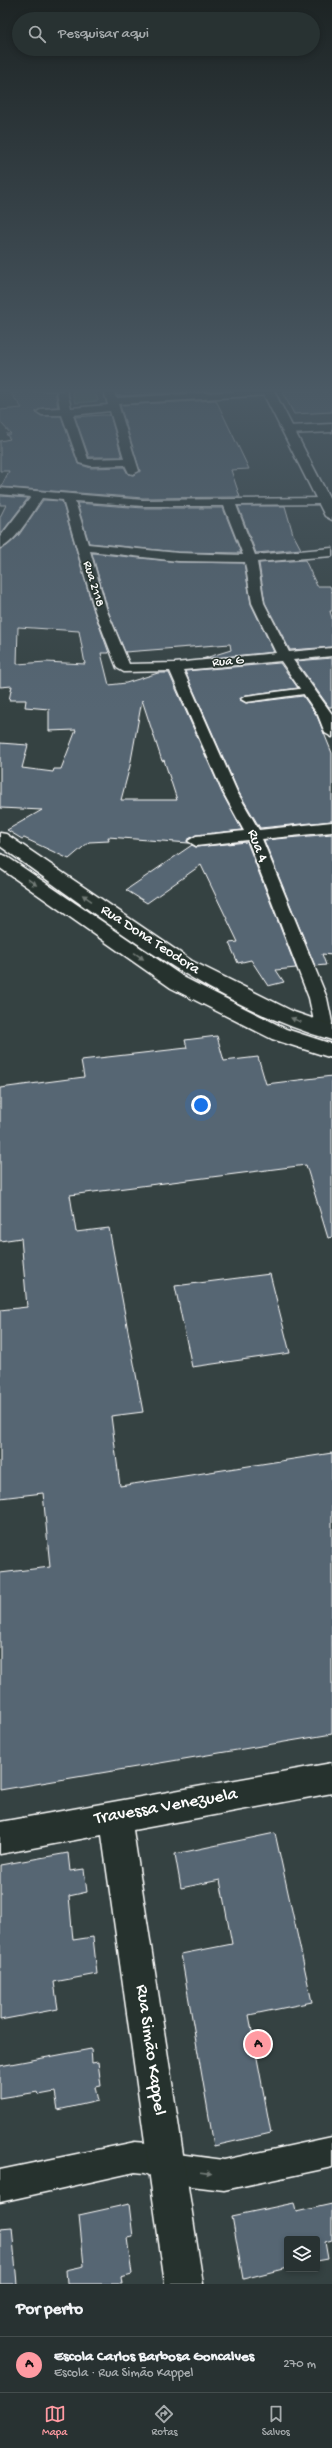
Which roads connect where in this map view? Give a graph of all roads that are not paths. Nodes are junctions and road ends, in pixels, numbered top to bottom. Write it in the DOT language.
graph roads {
  1 [pos="68,497"];
  2 [pos="36,498"];
  3 [pos="75,498"];
  4 [pos="301,498"];
  5 [pos="323,498"];
  6 [pos="229,503"];
  7 [pos="332,516"];
  8 [pos="0,544"];
  9 [pos="82,547"];
  10 [pos="332,552"];
  11 [pos="251,560"];
  12 [pos="332,652"];
  13 [pos="285,657"];
  14 [pos="175,667"];
  15 [pos="124,668"];
  16 [pos="307,691"];
  17 [pos="246,699"];
  18 [pos="332,733"];
  19 [pos="332,827"];
  20 [pos="253,835"];
  21 [pos="0,838"];
  22 [pos="196,841"];
  23 [pos="0,860"];
  24 [pos="329,1032"];
  25 [pos="332,1051"];
  26 [pos="332,1778"];
  27 [pos="115,1816"];
  28 [pos="0,1838"];
  29 [pos="332,2152"];
  30 [pos="167,2168"];
  31 [pos="0,2186"];
  32 [pos="184,2284"];
  1 -- 9 [label="street, Rua 2118"];
  2 -- 8 [label="street"];
  3 -- 6 [label="street"];
  4 -- 6 [label="street"];
  5 -- 7 [label="main road"];
  6 -- 11 [label="street"];
  9 -- 11 [label="street"];
  9 -- 15 [label="street, Rua 2118"];
  10 -- 11 [label="street"];
  11 -- 13 [label="street"];
  12 -- 13 [label="street, Rua G"];
  13 -- 14 [label="street, Rua G"];
  13 -- 16 [label="street"];
  14 -- 15 [label="street, Rua G"];
  14 -- 20 [label="street, Rua 4"];
  16 -- 17 [label="street"];
  16 -- 18 [label="street"];
  19 -- 20 [label="street"];
  20 -- 22 [label="street"];
  20 -- 24 [label="street, Rua 4"];
  24 -- 21 [label="main road, Rua Dona Teodora, one-way"];
  23 -- 25 [label="main road, Rua Dona Teodora, one-way"];
  26 -- 27 [label="main road, Travessa Venezuela"];
  27 -- 28 [label="main road, Travessa Venezuela"];
  27 -- 30 [label="main road, Rua Simão Kappel"];
  30 -- 29 [label="street, one-way"];
  30 -- 31 [label="street"];
  30 -- 32 [label="main road, Rua Simão Kappel"];
}
